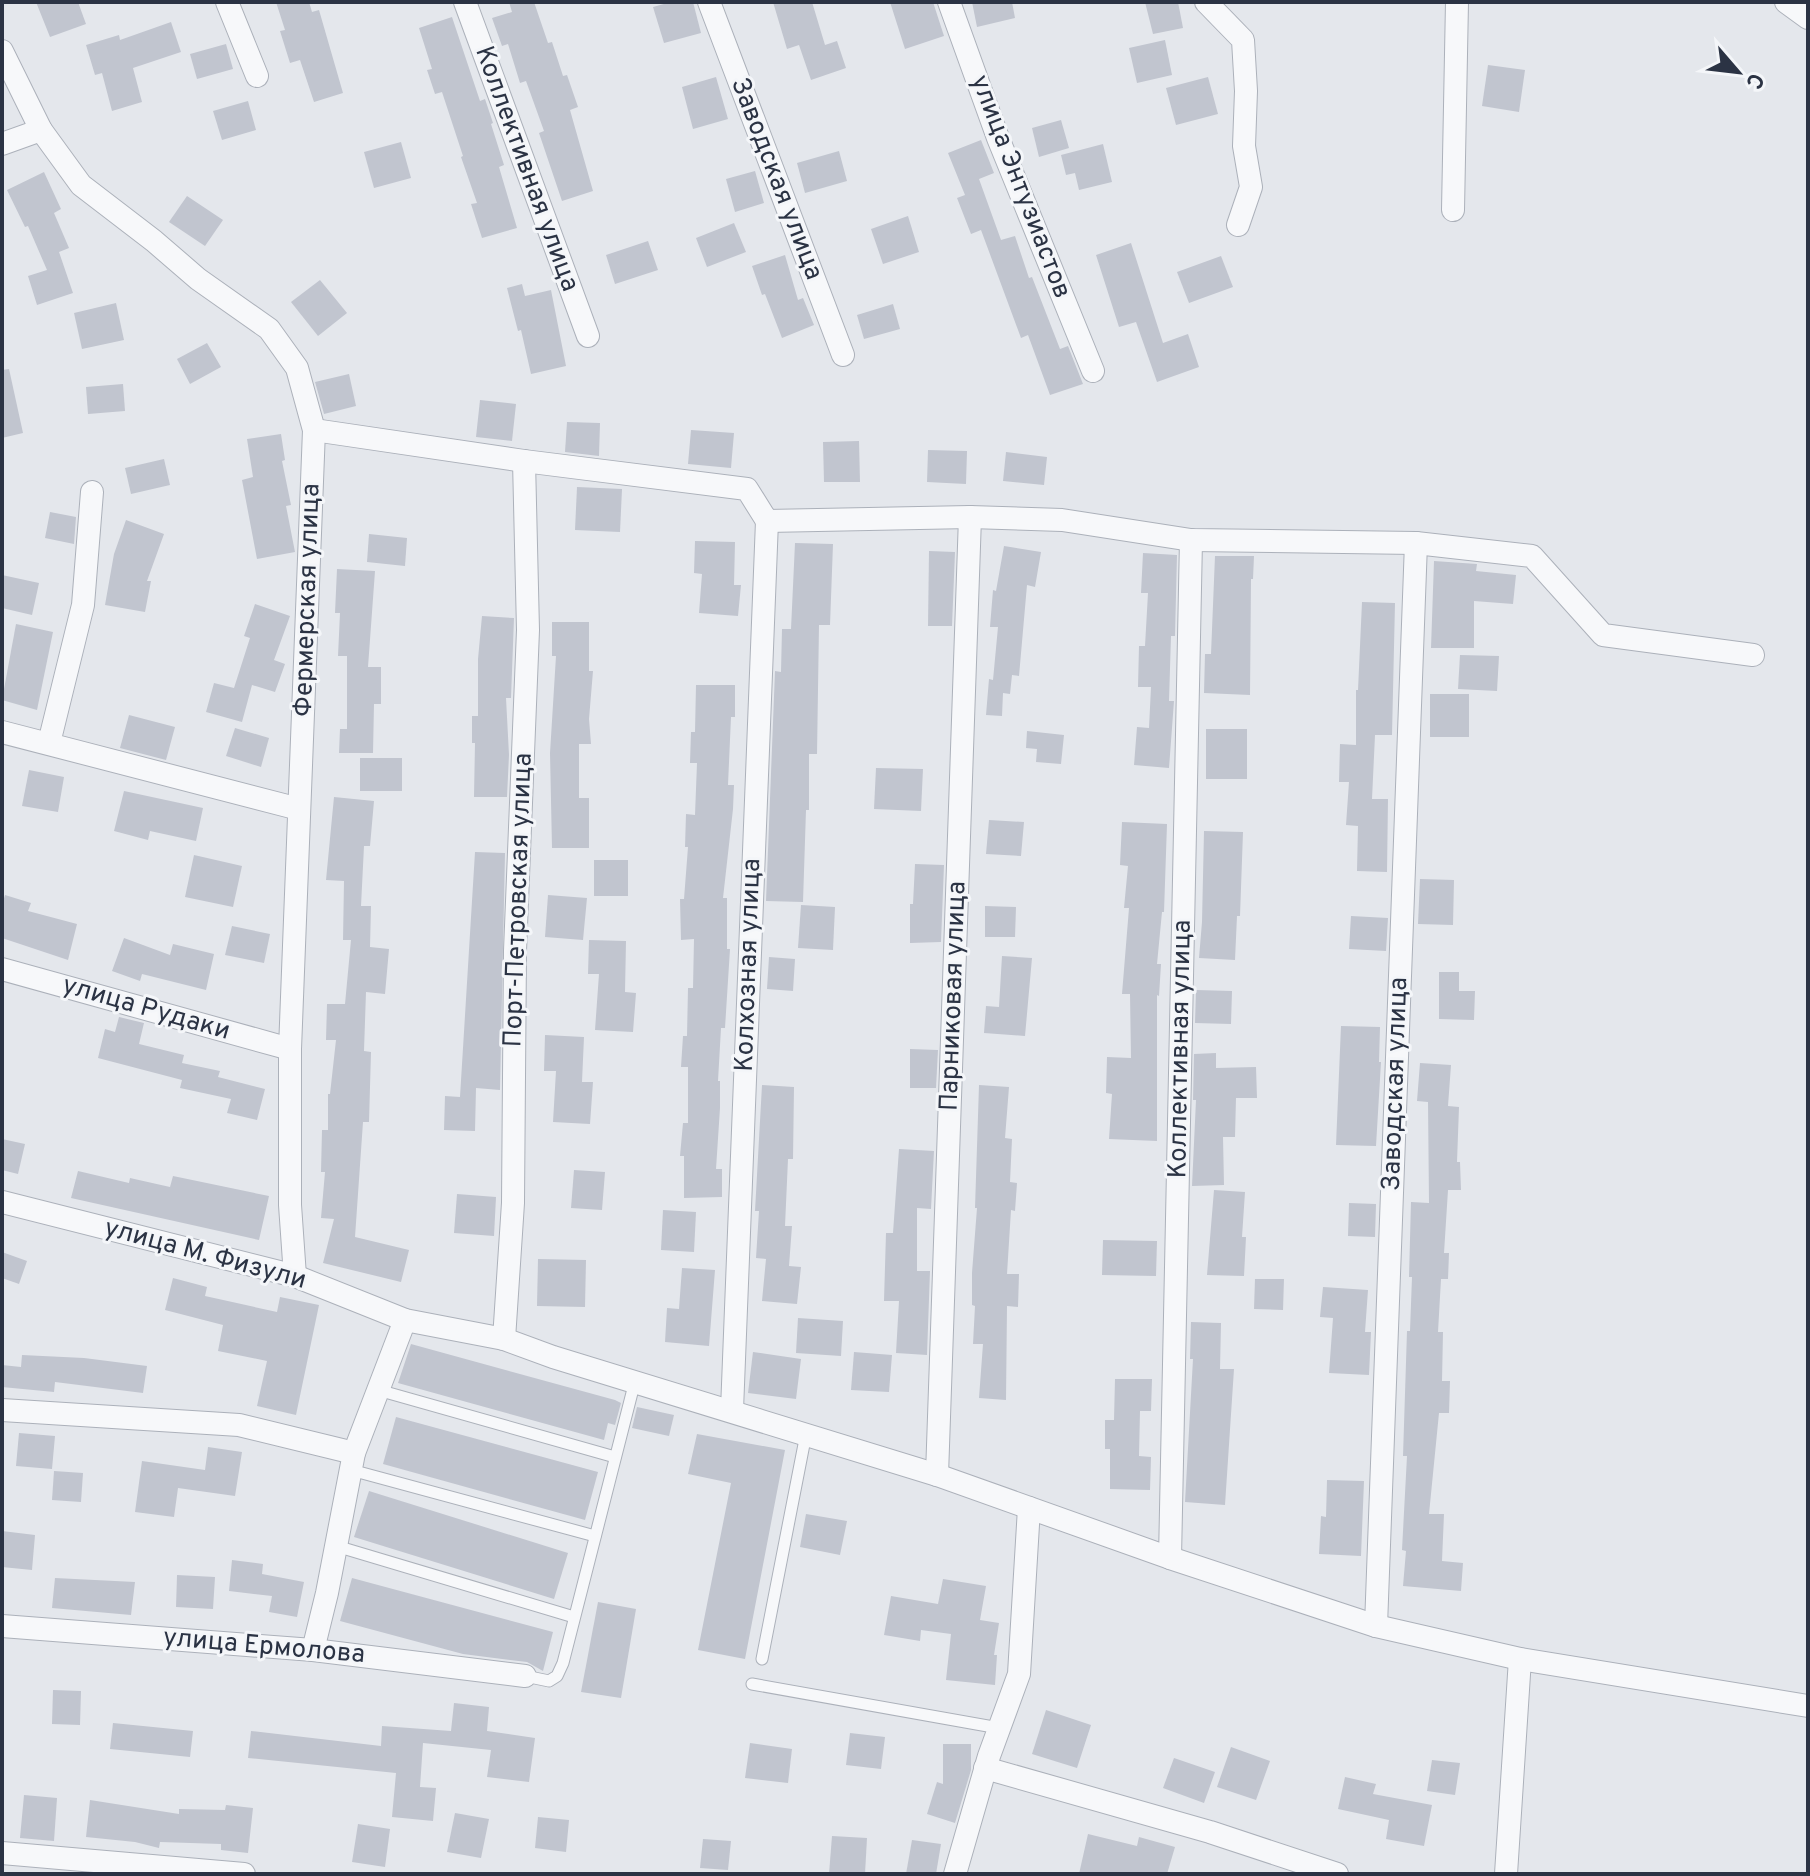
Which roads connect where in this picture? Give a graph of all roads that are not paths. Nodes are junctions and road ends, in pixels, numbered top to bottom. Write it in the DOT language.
graph roads {
  1 [pos="227,2"];
  2 [pos="465,2"];
  3 [pos="709,2"];
  4 [pos="949,2"];
  5 [pos="1206,2"];
  6 [pos="1457,2"];
  7 [pos="1786,2"];
  8 [pos="1808,18"];
  9 [pos="2,51"];
  10 [pos="257,76"];
  11 [pos="41,130"];
  12 [pos="2,144"];
  13 [pos="1453,210"];
  14 [pos="1238,225"];
  15 [pos="588,336"];
  16 [pos="843,355"];
  17 [pos="1093,371"];
  18 [pos="314,430"];
  19 [pos="524,461"];
  20 [pos="92,492"];
  21 [pos="970,517"];
  22 [pos="767,521"];
  23 [pos="1191,540"];
  24 [pos="1416,543"];
  25 [pos="1753,655"];
  26 [pos="2,732"];
  27 [pos="49,743"];
  28 [pos="299,809"];
  29 [pos="2,969"];
  30 [pos="290,1049"];
  31 [pos="2,1202"];
  32 [pos="295,1276"];
  33 [pos="405,1320"];
  34 [pos="504,1339"];
  35 [pos="635,1381"];
  36 [pos="378,1390"];
  37 [pos="2,1410"];
  38 [pos="732,1410"];
  39 [pos="806,1433"];
  40 [pos="615,1457"];
  41 [pos="353,1462"];
  42 [pos="937,1475"];
  43 [pos="1029,1508"];
  44 [pos="595,1536"];
  45 [pos="336,1546"];
  46 [pos="1170,1558"];
  47 [pos="574,1617"];
  48 [pos="2,1626"];
  49 [pos="1376,1626"];
  50 [pos="313,1650"];
  51 [pos="762,1659"];
  52 [pos="1520,1659"];
  53 [pos="525,1676"];
  54 [pos="752,1684"];
  55 [pos="1808,1706"];
  56 [pos="999,1728"];
  57 [pos="985,1768"];
  58 [pos="2,1853"];
  59 [pos="244,1874"];
  60 [pos="955,1874"];
  61 [pos="1337,1874"];
  62 [pos="1506,1874"];
  1 -- 10 [label="street"];
  2 -- 15 [label="street, Коллективная улица"];
  3 -- 16 [label="street, Заводская улица"];
  4 -- 17 [label="street, улица Энтузиастов"];
  5 -- 14 [label="street"];
  6 -- 13 [label="street"];
  7 -- 8 [label="street"];
  9 -- 11 [label="street, Фермерская улица"];
  11 -- 12 [label="street"];
  11 -- 18 [label="street, Фермерская улица"];
  18 -- 19 [label="street"];
  18 -- 28 [label="street, Фермерская улица"];
  19 -- 22 [label="street"];
  19 -- 34 [label="street, Порт-Петровская улица"];
  20 -- 27 [label="street"];
  21 -- 22 [label="street"];
  21 -- 23 [label="street"];
  21 -- 42 [label="street, Парниковая улица"];
  22 -- 38 [label="street, Колхозная улица"];
  23 -- 24 [label="street"];
  23 -- 46 [label="street, Коллективная улица"];
  24 -- 25 [label="street"];
  24 -- 49 [label="street, Заводская улица"];
  26 -- 27 [label="street"];
  27 -- 28 [label="street"];
  28 -- 30 [label="street, Фермерская улица"];
  29 -- 30 [label="street, улица Рудаки"];
  30 -- 32 [label="street, Фермерская улица"];
  31 -- 32 [label="street, улица М. Физули"];
  32 -- 33 [label="street, улица М. Физули"];
  33 -- 34 [label="street, улица М. Физули"];
  33 -- 36 [label="street"];
  34 -- 35 [label="street, улица М. Физули"];
  35 -- 38 [label="street, улица М. Физули"];
  35 -- 40 [label="lane"];
  36 -- 40 [label="lane"];
  36 -- 41 [label="street"];
  37 -- 41 [label="street"];
  38 -- 39 [label="street, улица М. Физули"];
  39 -- 42 [label="street, улица М. Физули"];
  39 -- 51 [label="lane"];
  40 -- 44 [label="lane"];
  41 -- 44 [label="lane"];
  41 -- 45 [label="street"];
  42 -- 43 [label="street, улица М. Физули"];
  43 -- 46 [label="street, улица М. Физули"];
  43 -- 56 [label="street"];
  44 -- 47 [label="lane"];
  45 -- 47 [label="lane"];
  45 -- 50 [label="street"];
  46 -- 49 [label="street, улица М. Физули"];
  47 -- 53 [label="lane"];
  48 -- 50 [label="street, улица Ермолова"];
  49 -- 52 [label="street, улица М. Физули"];
  50 -- 53 [label="street, улица Ермолова"];
  52 -- 55 [label="street, улица М. Физули"];
  52 -- 62 [label="street"];
  54 -- 56 [label="lane"];
  56 -- 57 [label="street"];
  57 -- 60 [label="street"];
  57 -- 61 [label="street"];
  58 -- 59 [label="street"];
}
